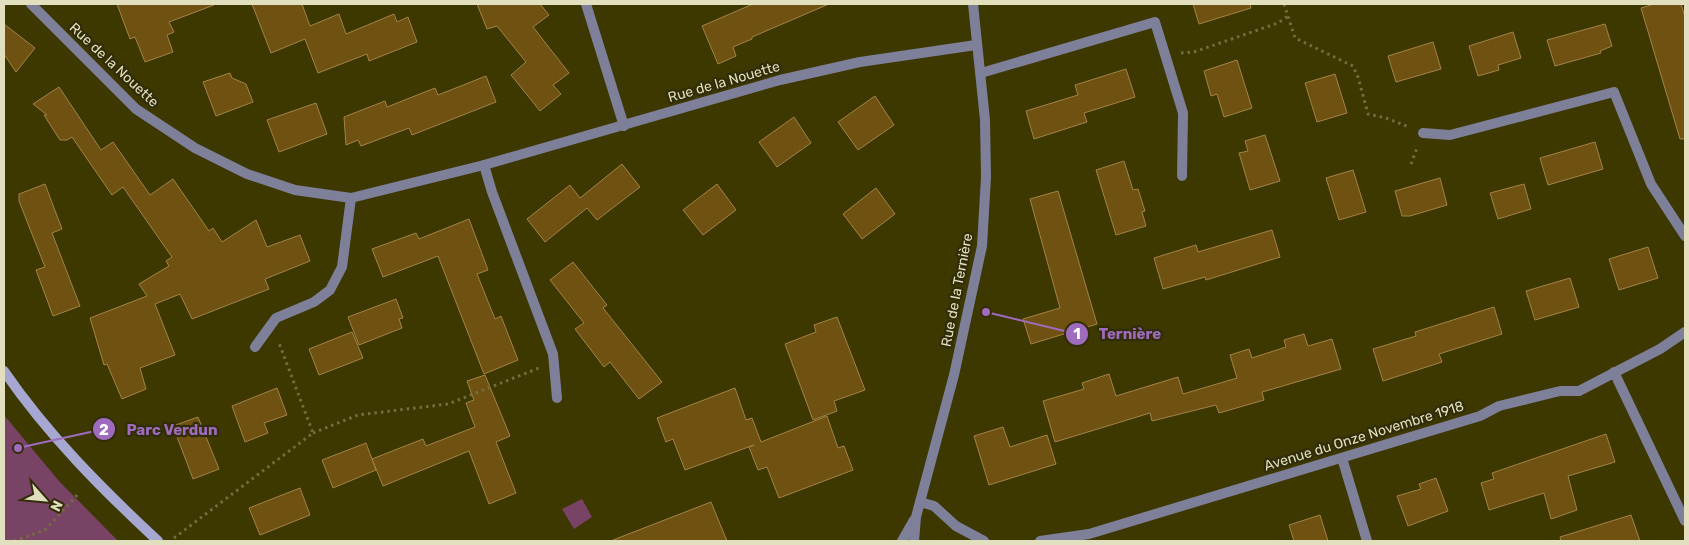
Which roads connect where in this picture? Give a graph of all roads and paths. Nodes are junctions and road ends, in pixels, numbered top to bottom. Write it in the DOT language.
graph roads {
  1 [pos="31,4"];
  2 [pos="586,4"];
  3 [pos="973,4"];
  4 [pos="1284,4"];
  5 [pos="1288,16"];
  6 [pos="976,45"];
  7 [pos="1165,53"];
  8 [pos="981,73"];
  9 [pos="624,126"];
  10 [pos="1423,133"];
  11 [pos="484,165"];
  12 [pos="1182,176"];
  13 [pos="351,198"];
  14 [pos="1685,236"];
  15 [pos="1685,332"];
  16 [pos="255,347"];
  17 [pos="553,356"];
  18 [pos="4,371"];
  19 [pos="1614,372"];
  20 [pos="557,398"];
  21 [pos="313,433"];
  22 [pos="1342,458"];
  23 [pos="80,492"];
  24 [pos="920,502"];
  25 [pos="916,517"];
  26 [pos="1685,521"];
  27 [pos="14,541"];
  28 [pos="158,541"];
  29 [pos="169,541"];
  30 [pos="902,541"];
  31 [pos="914,541"];
  32 [pos="984,541"];
  33 [pos="1040,541"];
  34 [pos="1368,541"];
  1 -- 13 [label="street, Rue de la Nouette"];
  2 -- 9 [label="street"];
  3 -- 6 [label="street, Rue de la Ternière"];
  4 -- 5 [label="path"];
  5 -- 7 [label="path"];
  5 -- 10 [label="path"];
  6 -- 8 [label="street, Rue de la Ternière"];
  6 -- 9 [label="street, Rue de la Nouette"];
  7 -- 8 [label="street"];
  7 -- 12 [label="street"];
  8 -- 24 [label="street, Rue de la Ternière"];
  9 -- 11 [label="street, Rue de la Nouette"];
  10 -- 14 [label="street"];
  11 -- 13 [label="street, Rue de la Nouette"];
  11 -- 17 [label="street"];
  13 -- 16 [label="street"];
  15 -- 19 [label="street, Avenue du Onze Novembre 1918"];
  16 -- 21 [label="path"];
  17 -- 20 [label="street"];
  17 -- 21 [label="path"];
  18 -- 28 [label="street"];
  19 -- 22 [label="street, Avenue du Onze Novembre 1918"];
  19 -- 26 [label="street"];
  21 -- 29 [label="path"];
  22 -- 33 [label="street, Avenue du Onze Novembre 1918"];
  22 -- 34 [label="street"];
  23 -- 27 [label="path"];
  24 -- 25 [label="street, Rue de la Ternière"];
  24 -- 32 [label="street"];
  25 -- 30 [label="street, Rue de la Ternière"];
  25 -- 31 [label="street, Rue de la Ternière"];
}
